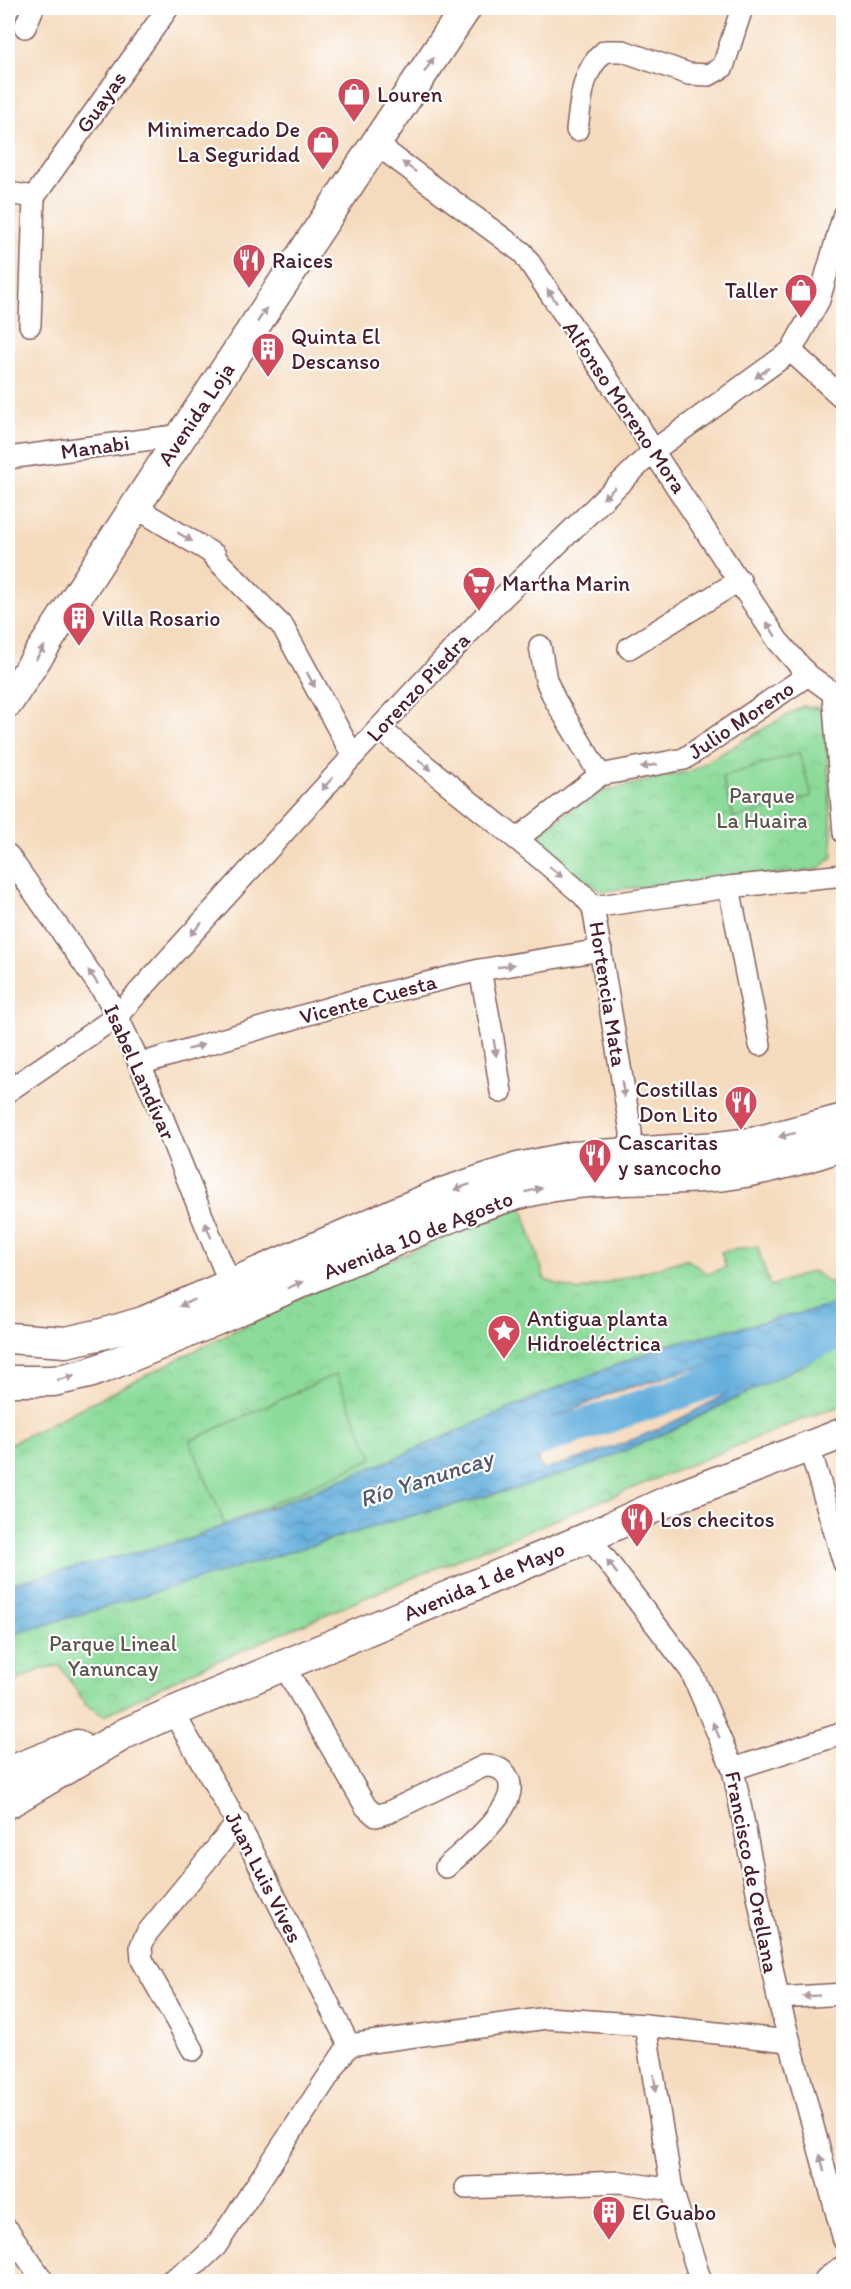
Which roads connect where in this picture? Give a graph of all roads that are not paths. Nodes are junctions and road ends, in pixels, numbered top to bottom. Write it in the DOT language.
graph roads {
  1 [pos="168,8"];
  2 [pos="466,8"];
  3 [pos="742,8"];
  4 [pos="577,130"];
  5 [pos="376,144"];
  6 [pos="8,193"];
  7 [pos="34,197"];
  8 [pos="843,214"];
  9 [pos="30,325"];
  10 [pos="791,351"];
  11 [pos="843,399"];
  12 [pos="182,435"];
  13 [pos="653,451"];
  14 [pos="8,458"];
  15 [pos="135,507"];
  16 [pos="740,580"];
  17 [pos="540,646"];
  18 [pos="629,648"];
  19 [pos="808,675"];
  20 [pos="838,692"];
  21 [pos="8,702"];
  22 [pos="380,729"];
  23 [pos="353,756"];
  24 [pos="600,775"];
  25 [pos="843,833"];
  26 [pos="517,839"];
  27 [pos="8,855"];
  28 [pos="843,875"];
  29 [pos="729,887"];
  30 [pos="593,907"];
  31 [pos="601,950"];
  32 [pos="480,970"];
  33 [pos="117,1016"];
  34 [pos="760,1045"];
  35 [pos="140,1064"];
  36 [pos="8,1091"];
  37 [pos="501,1092"];
  38 [pos="843,1119"];
  39 [pos="843,1145"];
  40 [pos="631,1165"];
  41 [pos="236,1296"];
  42 [pos="8,1338"];
  43 [pos="8,1381"];
  44 [pos="843,1433"];
  45 [pos="808,1446"];
  46 [pos="589,1537"];
  47 [pos="843,1563"];
  48 [pos="284,1666"];
  49 [pos="173,1712"];
  50 [pos="126,1733"];
  51 [pos="843,1733"];
  52 [pos="733,1769"];
  53 [pos="8,1772"];
  54 [pos="8,1803"];
  55 [pos="238,1822"];
  56 [pos="446,1867"];
  57 [pos="843,1994"];
  58 [pos="778,1998"];
  59 [pos="645,2025"];
  60 [pos="788,2041"];
  61 [pos="349,2045"];
  62 [pos="193,2050"];
  63 [pos="466,2188"];
  64 [pos="672,2190"];
  65 [pos="8,2230"];
  66 [pos="843,2240"];
  67 [pos="843,2271"];
  68 [pos="175,2280"];
  69 [pos="44,2282"];
  70 [pos="701,2282"];
  71 [pos="829,2282"];
  1 -- 7 [label="street, Guayas"];
  5 -- 2 [label="main road, Avenida Loja, one-way"];
  3 -- 4 [label="street"];
  12 -- 5 [label="main road, Avenida Loja, one-way"];
  13 -- 5 [label="street, Alfonso Moreno Mora, one-way"];
  6 -- 7 [label="street"];
  7 -- 9 [label="street"];
  8 -- 10 [label="street, Lorenzo Piedra"];
  10 -- 11 [label="street"];
  10 -- 13 [label="street, Lorenzo Piedra, one-way"];
  12 -- 14 [label="street, Manabi"];
  12 -- 15 [label="main road, Avenida Loja"];
  13 -- 16 [label="street, Alfonso Moreno Mora"];
  13 -- 22 [label="street, Lorenzo Piedra, one-way"];
  21 -- 15 [label="main road, Avenida Loja, one-way"];
  15 -- 23 [label="street, one-way"];
  16 -- 18 [label="street"];
  19 -- 16 [label="street, Alfonso Moreno Mora, one-way"];
  17 -- 24 [label="street"];
  19 -- 20 [label="street, Alfonso Moreno Mora"];
  19 -- 24 [label="street, Julio Moreno, one-way"];
  20 -- 25 [label="street"];
  22 -- 23 [label="street, Lorenzo Piedra"];
  22 -- 26 [label="street, Hortencia Mata, one-way"];
  23 -- 33 [label="street, Lorenzo Piedra, one-way"];
  24 -- 26 [label="street, Julio Moreno"];
  26 -- 30 [label="street, Hortencia Mata, one-way"];
  33 -- 27 [label="street, Isabel Landívar, one-way"];
  28 -- 29 [label="street"];
  29 -- 30 [label="street"];
  29 -- 34 [label="street"];
  30 -- 31 [label="street, Hortencia Mata"];
  32 -- 31 [label="street, Vicente Cuesta, one-way"];
  31 -- 40 [label="street, Hortencia Mata, one-way"];
  35 -- 32 [label="street, Vicente Cuesta, one-way"];
  32 -- 37 [label="street, one-way"];
  33 -- 35 [label="street, Isabel Landívar"];
  33 -- 36 [label="street, Lorenzo Piedra"];
  41 -- 35 [label="street, Isabel Landívar, one-way"];
  38 -- 40 [label="main road, Avenida 10 de Agosto, one-way"];
  39 -- 40 [label="main road, Avenida 10 de Agosto"];
  40 -- 41 [label="main road, Avenida 10 de Agosto"];
  41 -- 42 [label="main road, Avenida 10 de Agosto, one-way"];
  43 -- 41 [label="main road, Avenida 10 de Agosto, one-way"];
  44 -- 45 [label="main road, Avenida 1 de Mayo"];
  45 -- 46 [label="main road, Avenida 1 de Mayo"];
  45 -- 47 [label="street"];
  46 -- 48 [label="main road, Avenida 1 de Mayo"];
  52 -- 46 [label="street, Francisco de Orellana, one-way"];
  48 -- 49 [label="main road, Avenida 1 de Mayo"];
  48 -- 56 [label="street"];
  49 -- 50 [label="main road, Avenida 1 de Mayo"];
  49 -- 55 [label="street, Juan Luis Vives"];
  50 -- 53 [label="main road, Avenida 1 de Mayo"];
  50 -- 54 [label="main road, Avenida 1 de Mayo"];
  51 -- 52 [label="street"];
  52 -- 58 [label="street, Francisco de Orellana"];
  55 -- 61 [label="street, Juan Luis Vives"];
  55 -- 62 [label="street"];
  57 -- 58 [label="street, one-way"];
  58 -- 60 [label="street, Francisco de Orellana"];
  59 -- 60 [label="street"];
  59 -- 61 [label="street"];
  59 -- 64 [label="street, one-way"];
  66 -- 60 [label="street, Francisco de Orellana, one-way"];
  61 -- 68 [label="street"];
  63 -- 64 [label="street"];
  64 -- 70 [label="street"];
  65 -- 69 [label="street"];
  67 -- 71 [label="main road"];
}
